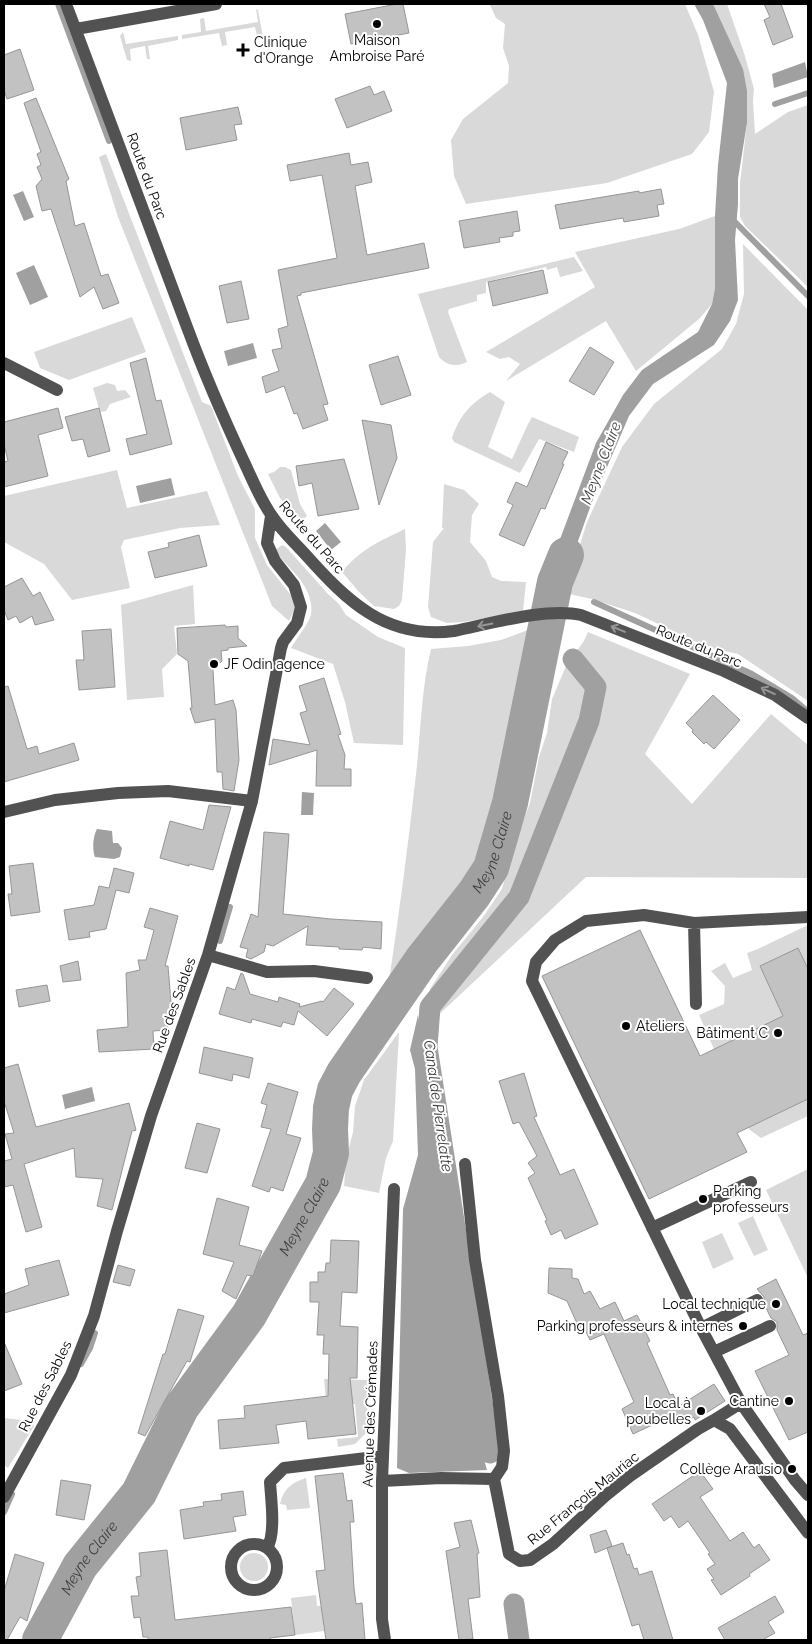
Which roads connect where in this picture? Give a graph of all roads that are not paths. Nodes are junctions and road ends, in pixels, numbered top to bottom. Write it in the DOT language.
graph roads {
  1 [pos="66,4"];
  2 [pos="216,4"];
  3 [pos="76,30"];
  4 [pos="4,363"];
  5 [pos="57,390"];
  6 [pos="272,516"];
  7 [pos="808,718"];
  8 [pos="252,801"];
  9 [pos="4,812"];
  10 [pos="808,917"];
  11 [pos="694,922"];
  12 [pos="208,955"];
  13 [pos="367,978"];
  14 [pos="696,1004"];
  15 [pos="465,1164"];
  16 [pos="751,1182"];
  17 [pos="394,1189"];
  18 [pos="652,1228"];
  19 [pos="757,1300"];
  20 [pos="770,1326"];
  21 [pos="701,1328"];
  22 [pos="714,1352"];
  23 [pos="741,1402"];
  24 [pos="714,1420"];
  25 [pos="383,1456"];
  26 [pos="494,1479"];
  27 [pos="382,1482"];
  28 [pos="808,1495"];
  29 [pos="4,1497"];
  30 [pos="808,1533"];
  31 [pos="267,1548"];
  32 [pos="385,1640"];
  1 -- 3 [label="street, Route du Parc"];
  2 -- 3 [label="street"];
  3 -- 6 [label="street, Route du Parc"];
  4 -- 5 [label="street"];
  7 -- 6 [label="street, Route du Parc, one-way"];
  6 -- 8 [label="street, Rue des Sables"];
  8 -- 9 [label="street"];
  8 -- 12 [label="street, Rue des Sables"];
  10 -- 11 [label="street"];
  11 -- 14 [label="street"];
  11 -- 18 [label="street"];
  12 -- 13 [label="street"];
  12 -- 29 [label="street, Rue des Sables"];
  15 -- 26 [label="street"];
  16 -- 18 [label="street"];
  17 -- 25 [label="street, Avenue des Crémades"];
  18 -- 21 [label="street"];
  19 -- 21 [label="street"];
  20 -- 22 [label="street"];
  21 -- 22 [label="street"];
  22 -- 23 [label="street"];
  23 -- 24 [label="street, Rue François Mauriac"];
  23 -- 28 [label="street"];
  24 -- 26 [label="street, Rue François Mauriac"];
  24 -- 30 [label="street"];
  25 -- 27 [label="street, Avenue des Crémades"];
  25 -- 31 [label="street"];
  26 -- 27 [label="street"];
  27 -- 32 [label="street, Avenue des Crémades"];
}
